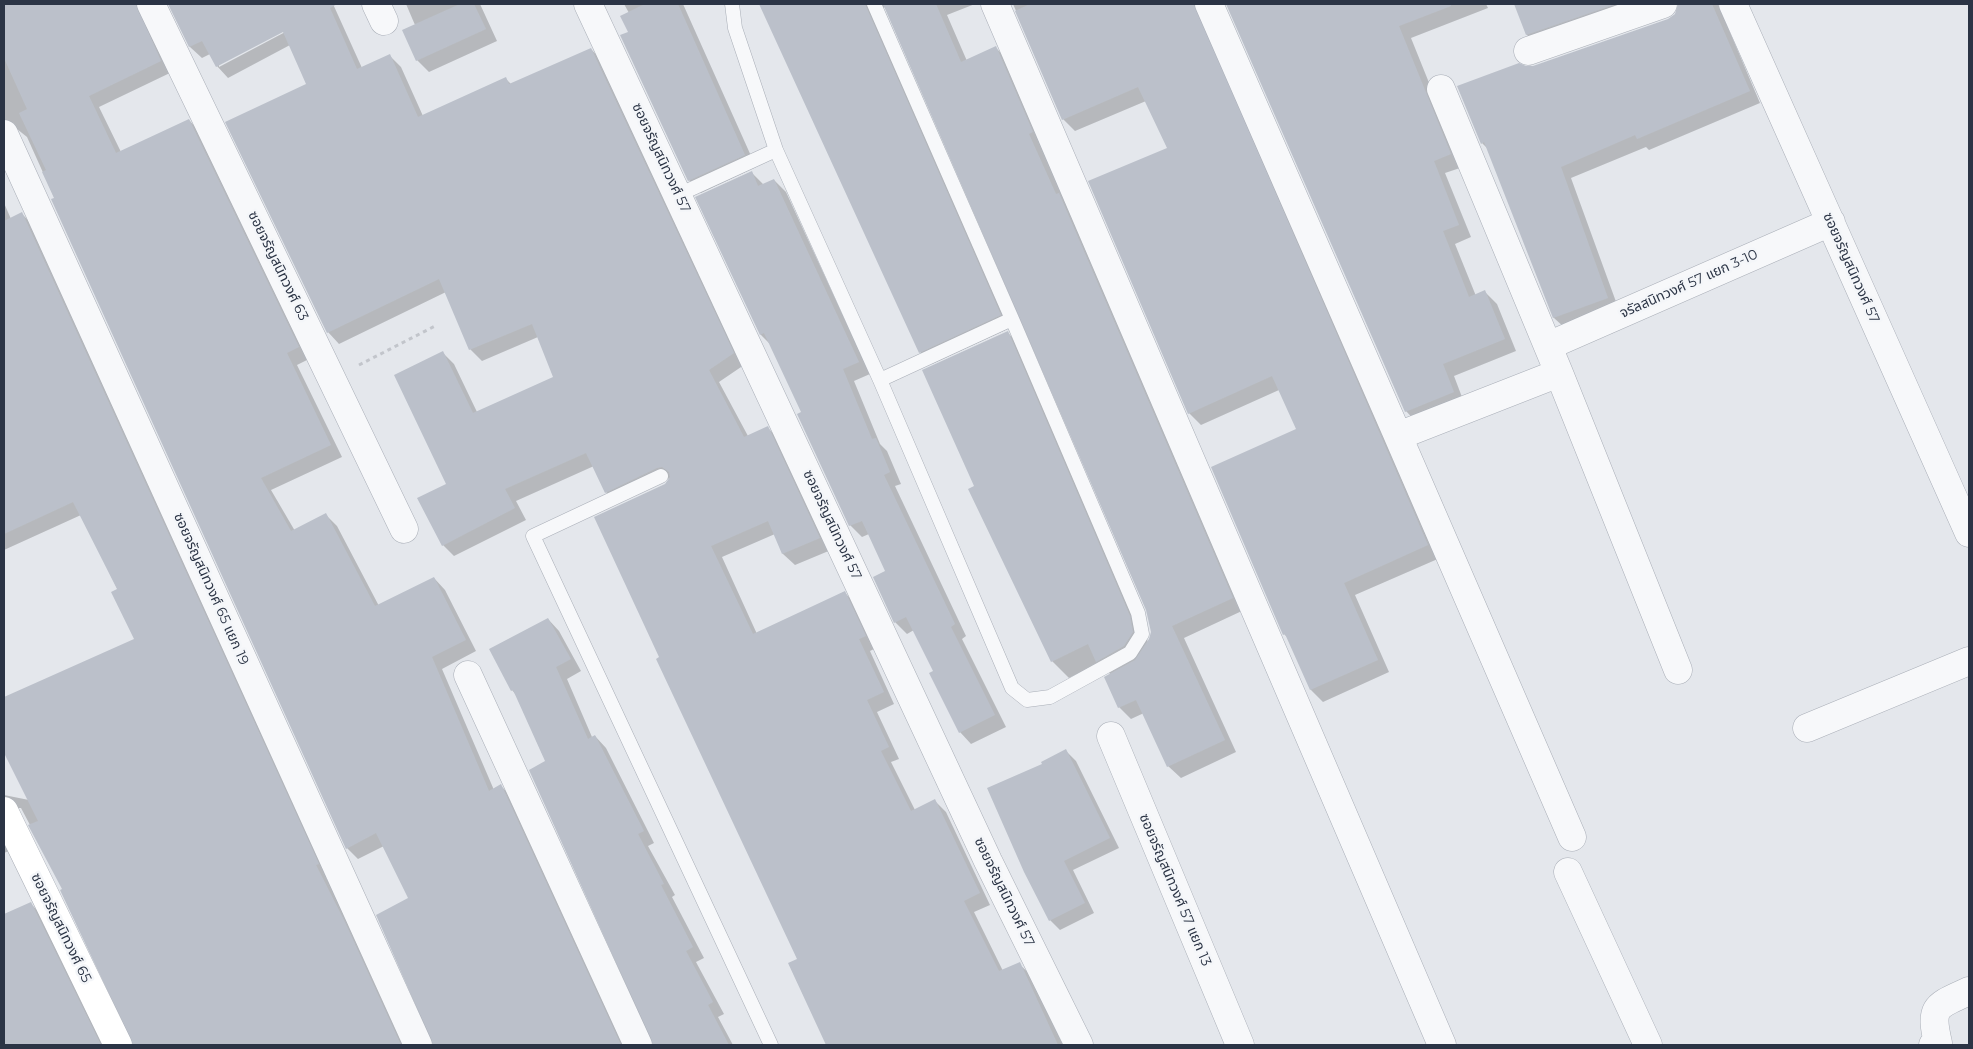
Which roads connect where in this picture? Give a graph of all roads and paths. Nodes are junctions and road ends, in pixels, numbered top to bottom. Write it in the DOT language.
graph roads {
  1 [pos="151,4"];
  2 [pos="588,4"];
  3 [pos="732,4"];
  4 [pos="874,4"];
  5 [pos="996,4"];
  6 [pos="1209,4"];
  7 [pos="1663,4"];
  8 [pos="1733,4"];
  9 [pos="1528,51"];
  10 [pos="1440,89"];
  11 [pos="4,134"];
  12 [pos="776,150"];
  13 [pos="678,195"];
  14 [pos="1831,222"];
  15 [pos="1012,319"];
  16 [pos="437,325"];
  17 [pos="1548,346"];
  18 [pos="1559,373"];
  19 [pos="332,379"];
  20 [pos="880,380"];
  21 [pos="1398,436"];
  22 [pos="661,476"];
  23 [pos="404,529"];
  24 [pos="1969,533"];
  25 [pos="1969,661"];
  26 [pos="1678,670"];
  27 [pos="468,675"];
  28 [pos="1807,728"];
  29 [pos="1111,736"];
  30 [pos="4,811"];
  31 [pos="1572,837"];
  32 [pos="1568,872"];
  33 [pos="1969,991"];
  34 [pos="118,1045"];
  35 [pos="418,1045"];
  36 [pos="638,1045"];
  37 [pos="770,1045"];
  38 [pos="1079,1045"];
  39 [pos="1240,1045"];
  40 [pos="1442,1045"];
  41 [pos="1648,1045"];
  42 [pos="1937,1045"];
  1 -- 19 [label="street, ซอยจรัญสนิทวงศ์ 63"];
  2 -- 13 [label="street, ซอยจรัญสนิทวงศ์ 57"];
  3 -- 12 [label="lane"];
  4 -- 15 [label="lane"];
  5 -- 40 [label="street"];
  6 -- 21 [label="street"];
  7 -- 9 [label="street"];
  8 -- 14 [label="street, ซอยจรัญสนิทวงศ์ 57"];
  10 -- 17 [label="street"];
  11 -- 35 [label="street, ซอยจรัญสนิทวงศ์ 65 แยก 19"];
  12 -- 13 [label="lane"];
  12 -- 20 [label="lane"];
  13 -- 38 [label="street, ซอยจรัญสนิทวงศ์ 57"];
  14 -- 17 [label="street, จรัลสนิทวงศ์ 57 แยก 3-10"];
  14 -- 24 [label="street, ซอยจรัญสนิทวงศ์ 57"];
  15 -- 20 [label="lane"];
  15 -- 20 [label="lane"];
  16 -- 19 [label="path"];
  17 -- 18 [label="street"];
  18 -- 21 [label="street"];
  18 -- 26 [label="street"];
  19 -- 23 [label="street, ซอยจรัญสนิทวงศ์ 63"];
  21 -- 31 [label="street"];
  22 -- 37 [label="lane"];
  25 -- 28 [label="street"];
  27 -- 36 [label="street"];
  29 -- 39 [label="street, ซอยจรัญสนิทวงศ์ 57 แยก 13"];
  30 -- 34 [label="street, ซอยจรัญสนิทวงศ์ 65"];
  32 -- 41 [label="street"];
  33 -- 42 [label="street"];
}
